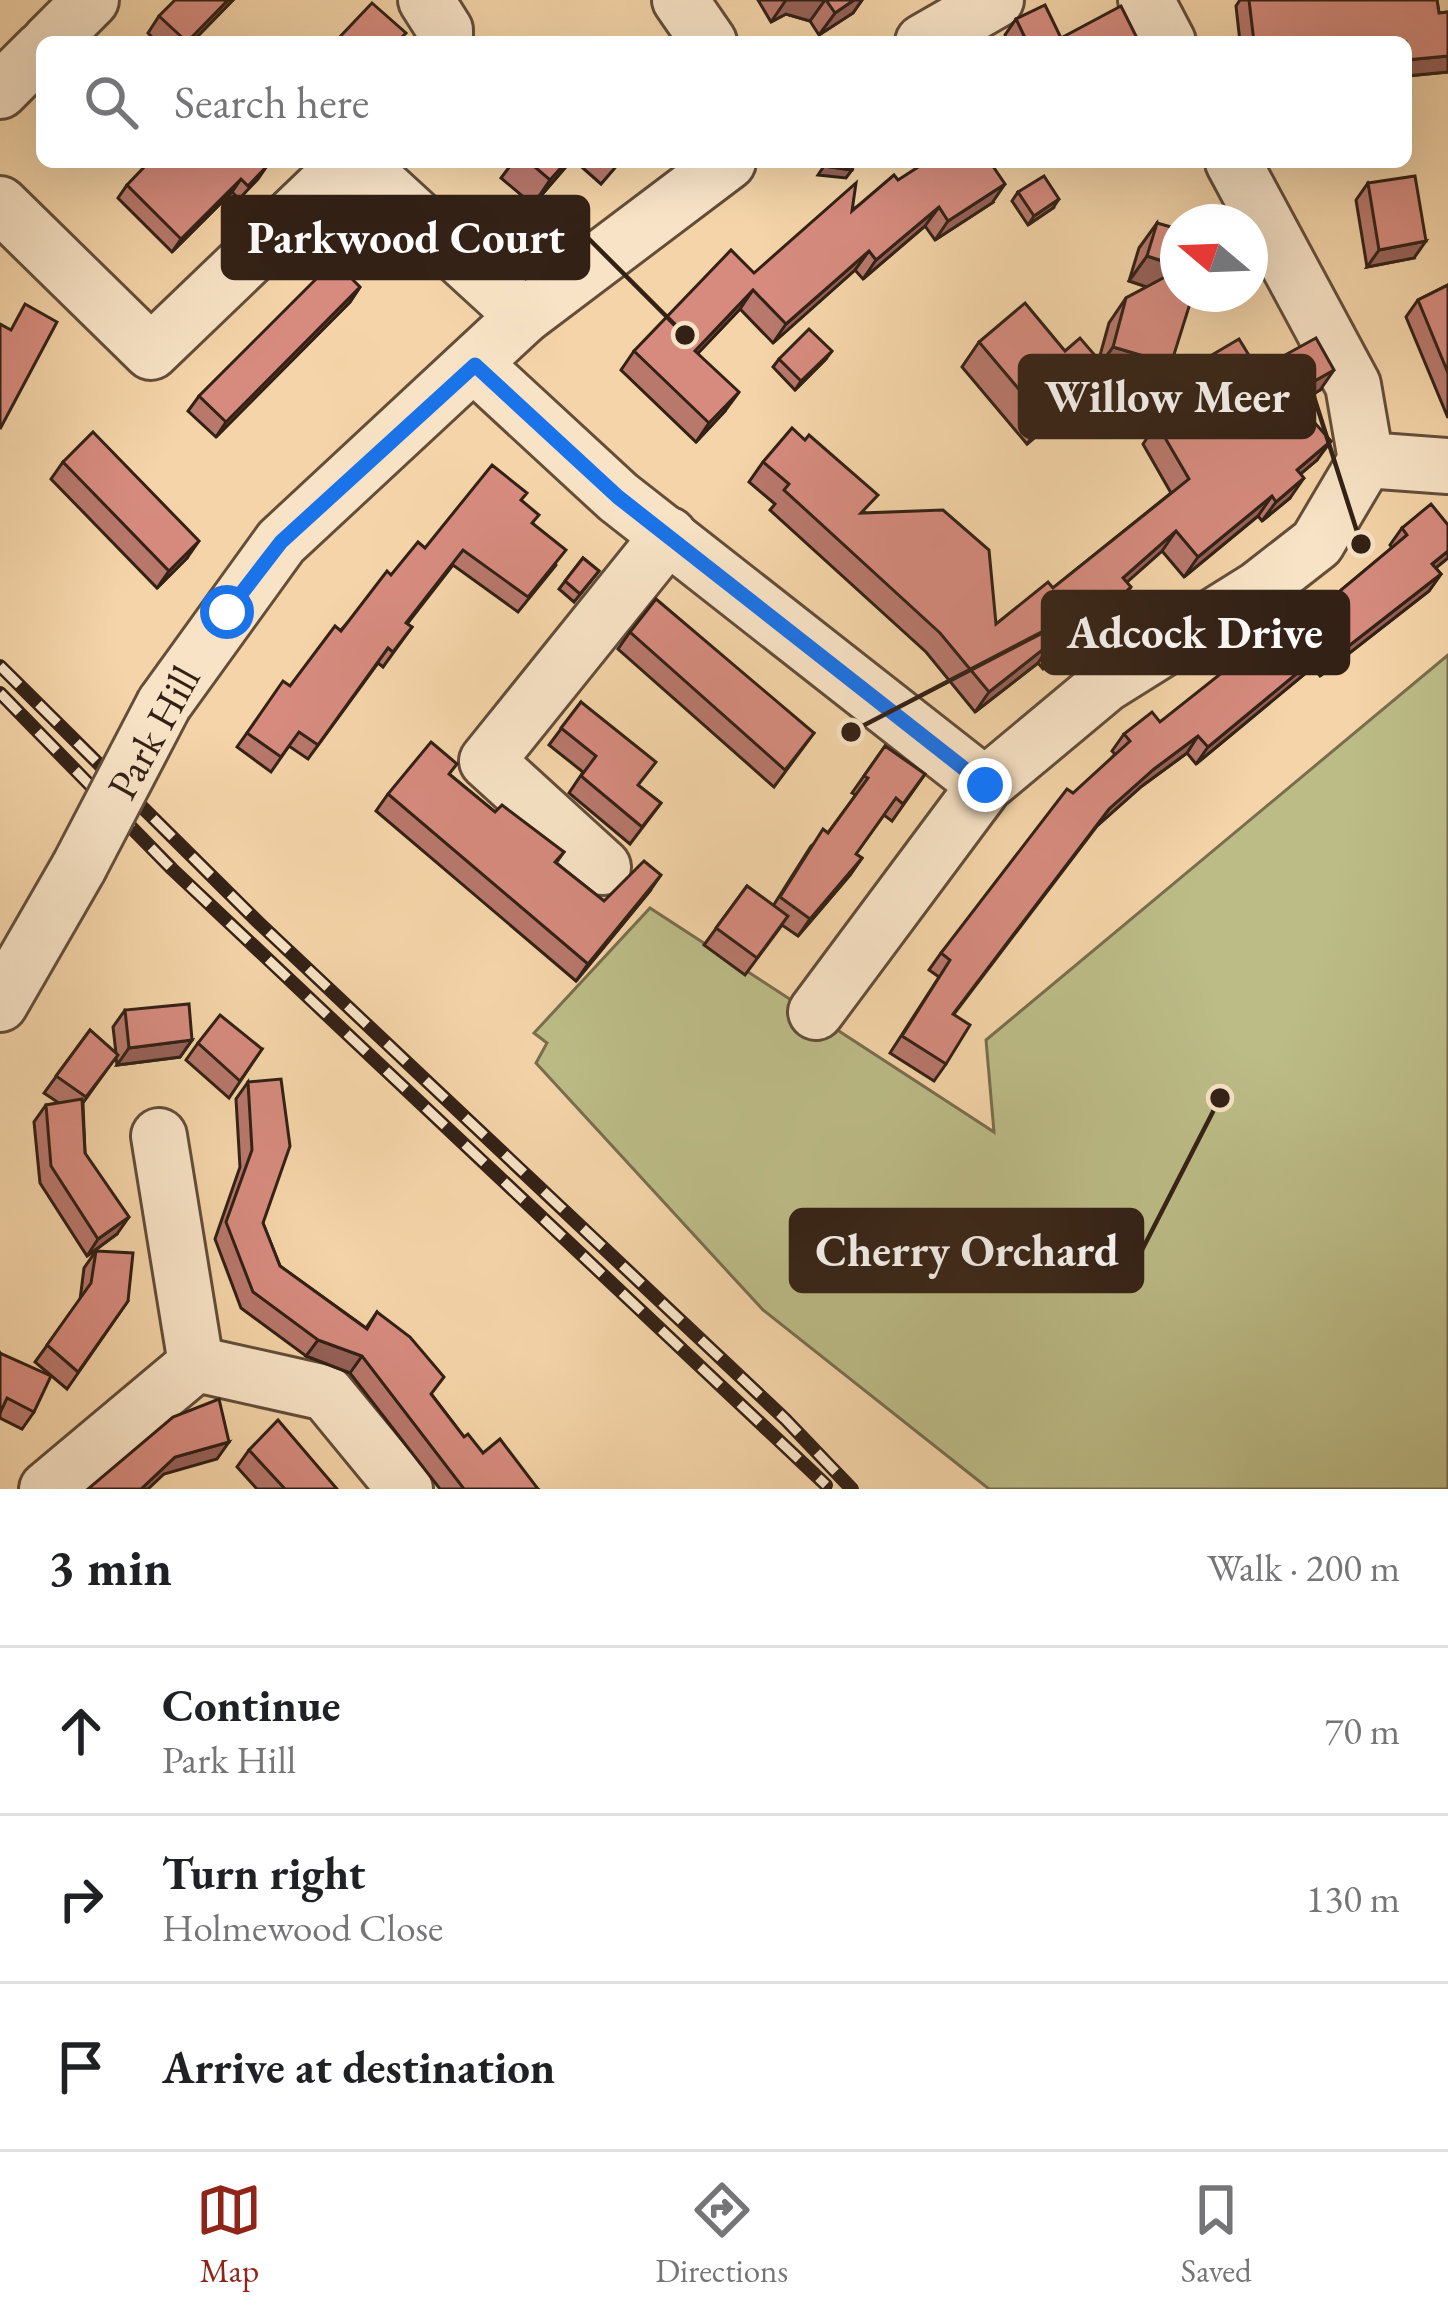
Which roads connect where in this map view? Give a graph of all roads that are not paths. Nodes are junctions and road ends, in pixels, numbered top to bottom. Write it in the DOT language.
graph roads {
  1 [pos="91,0"];
  2 [pos="425,0"];
  3 [pos="680,0"];
  4 [pos="996,0"];
  5 [pos="1146,0"];
  6 [pos="55,36"];
  7 [pos="445,36"];
  8 [pos="705,36"];
  9 [pos="933,36"];
  10 [pos="1165,36"];
  11 [pos="36,55"];
  12 [pos="0,92"];
  13 [pos="346,168"];
  14 [pos="359,168"];
  15 [pos="720,168"];
  16 [pos="1236,168"];
  17 [pos="0,203"];
  18 [pos="524,316"];
  19 [pos="475,365"];
  20 [pos="1366,460"];
  21 [pos="1448,466"];
  22 [pos="669,535"];
  23 [pos="985,785"];
  24 [pos="603,867"];
  25 [pos="0,1004"];
  26 [pos="816,1012"];
  27 [pos="159,1136"];
  28 [pos="196,1364"];
  29 [pos="47,1489"];
  30 [pos="405,1489"];
  1 -- 6 [label="street"];
  2 -- 7 [label="street"];
  3 -- 8 [label="street"];
  4 -- 9 [label="street"];
  5 -- 10 [label="street"];
  11 -- 12 [label="street"];
  13 -- 17 [label="street"];
  14 -- 18 [label="street"];
  15 -- 18 [label="street, Park Hill"];
  16 -- 20 [label="street"];
  18 -- 19 [label="street, Park Hill"];
  19 -- 22 [label="street"];
  19 -- 25 [label="street, Park Hill, bridge"];
  20 -- 21 [label="street"];
  20 -- 23 [label="street"];
  22 -- 23 [label="street"];
  22 -- 24 [label="street"];
  23 -- 26 [label="street"];
  27 -- 28 [label="street"];
  28 -- 29 [label="street"];
  28 -- 30 [label="street"];
}
